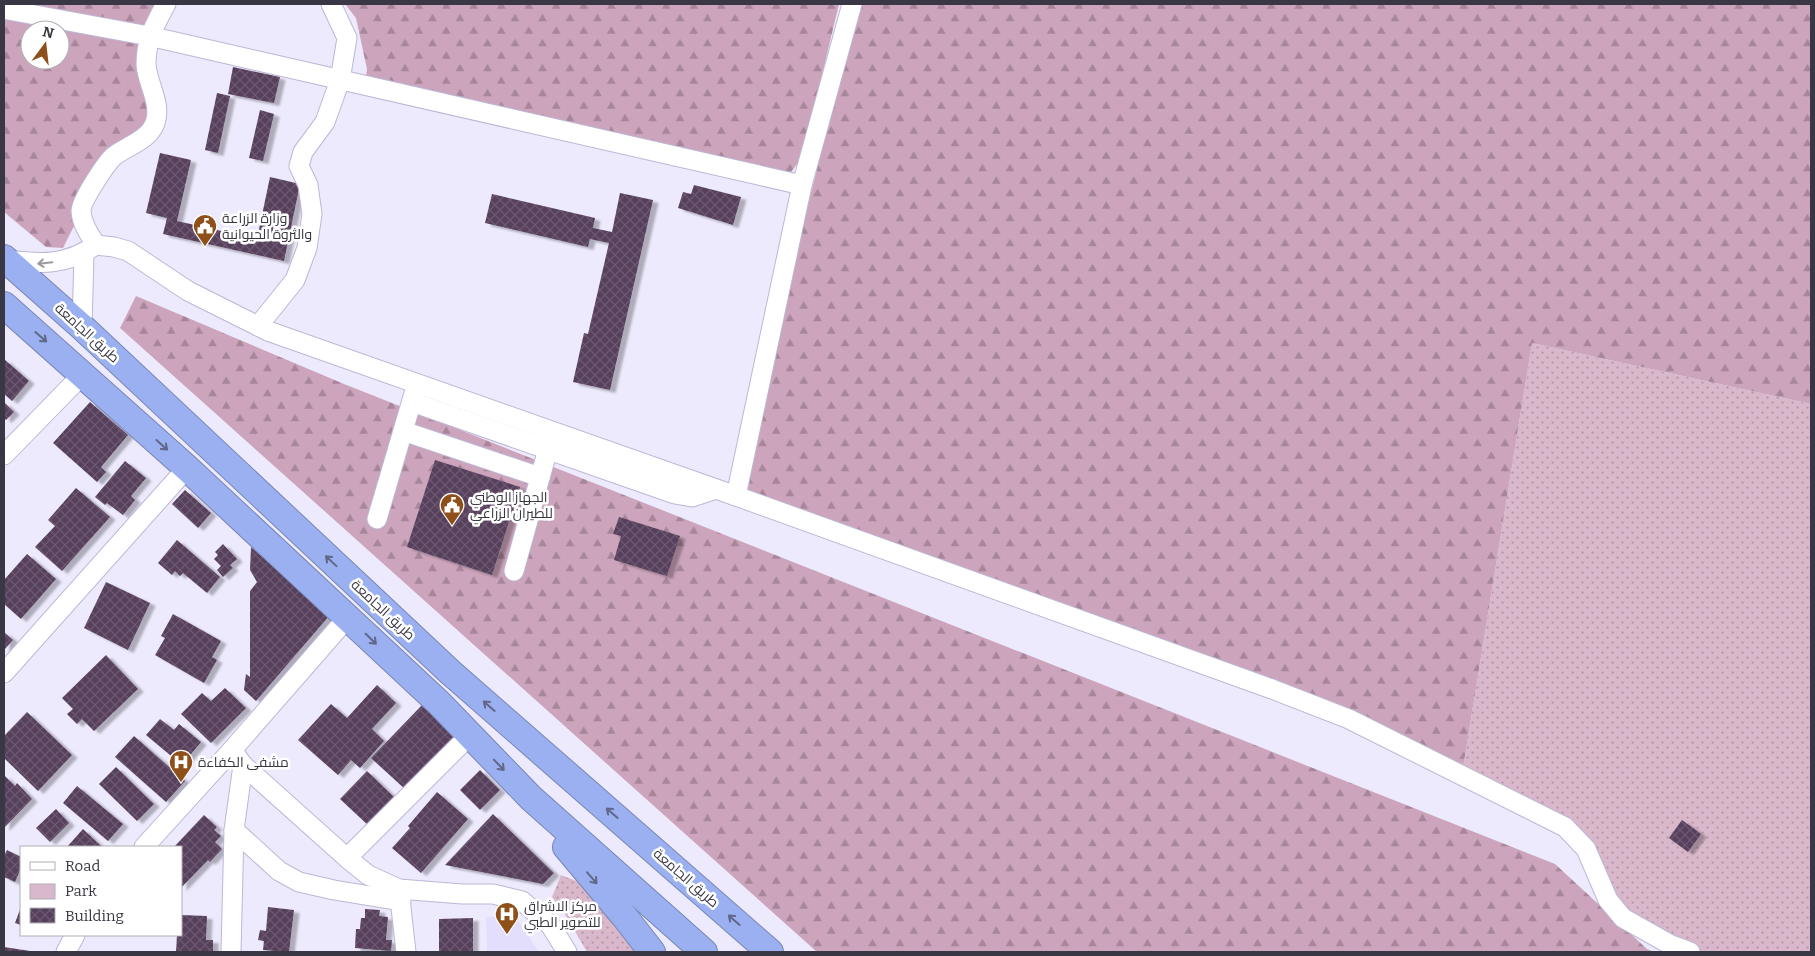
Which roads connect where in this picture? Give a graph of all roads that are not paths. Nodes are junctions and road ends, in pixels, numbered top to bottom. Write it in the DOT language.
graph roads {
  1 [pos="166,4"];
  2 [pos="331,4"];
  3 [pos="852,4"];
  4 [pos="4,8"];
  5 [pos="149,36"];
  6 [pos="340,80"];
  7 [pos="802,185"];
  8 [pos="90,250"];
  9 [pos="5,259"];
  10 [pos="4,306"];
  11 [pos="258,326"];
  12 [pos="82,328"];
  13 [pos="83,374"];
  14 [pos="415,393"];
  15 [pos="403,431"];
  16 [pos="6,448"];
  17 [pos="548,449"];
  18 [pos="187,468"];
  19 [pos="540,477"];
  20 [pos="716,489"];
  21 [pos="736,496"];
  22 [pos="377,519"];
  23 [pos="514,571"];
  24 [pos="348,617"];
  25 [pos="4,673"];
  26 [pos="470,735"];
  27 [pos="237,757"];
  28 [pos="531,798"];
  29 [pos="234,830"];
  30 [pos="145,846"];
  31 [pos="347,858"];
  32 [pos="400,895"];
  33 [pos="74,936"];
  34 [pos="769,950"];
  35 [pos="66,952"];
  36 [pos="231,952"];
  37 [pos="406,952"];
  38 [pos="568,952"];
  39 [pos="652,952"];
  40 [pos="704,952"];
  41 [pos="1690,952"];
  1 -- 5 [label="street"];
  2 -- 6 [label="street"];
  3 -- 7 [label="street"];
  4 -- 5 [label="street"];
  5 -- 6 [label="street"];
  5 -- 8 [label="street"];
  6 -- 7 [label="street"];
  6 -- 11 [label="street"];
  7 -- 21 [label="street"];
  8 -- 9 [label="street, one-way"];
  8 -- 11 [label="street"];
  8 -- 12 [label="street"];
  9 -- 12 [label="highway, طريق الجامعة"];
  10 -- 13 [label="highway, طريق الجامعة, one-way"];
  11 -- 14 [label="street"];
  34 -- 12 [label="highway, طريق الجامعة, one-way"];
  13 -- 16 [label="street"];
  13 -- 18 [label="highway, طريق الجامعة, one-way"];
  14 -- 15 [label="street"];
  14 -- 17 [label="street"];
  14 -- 20 [label="street"];
  15 -- 19 [label="street"];
  15 -- 22 [label="street"];
  17 -- 19 [label="street"];
  17 -- 20 [label="street"];
  18 -- 24 [label="highway, طريق الجامعة"];
  18 -- 25 [label="street"];
  19 -- 23 [label="street"];
  20 -- 21 [label="street"];
  21 -- 41 [label="street"];
  24 -- 26 [label="highway, طريق الجامعة, one-way"];
  24 -- 27 [label="street"];
  26 -- 28 [label="highway, طريق الجامعة, one-way"];
  26 -- 31 [label="street"];
  27 -- 29 [label="street"];
  27 -- 30 [label="street"];
  27 -- 31 [label="street"];
  28 -- 39 [label="highway, one-way"];
  28 -- 40 [label="highway, طريق الجامعة"];
  29 -- 32 [label="street"];
  29 -- 36 [label="street"];
  31 -- 32 [label="street"];
  32 -- 37 [label="street"];
  32 -- 38 [label="street"];
  33 -- 35 [label="street"];
}
